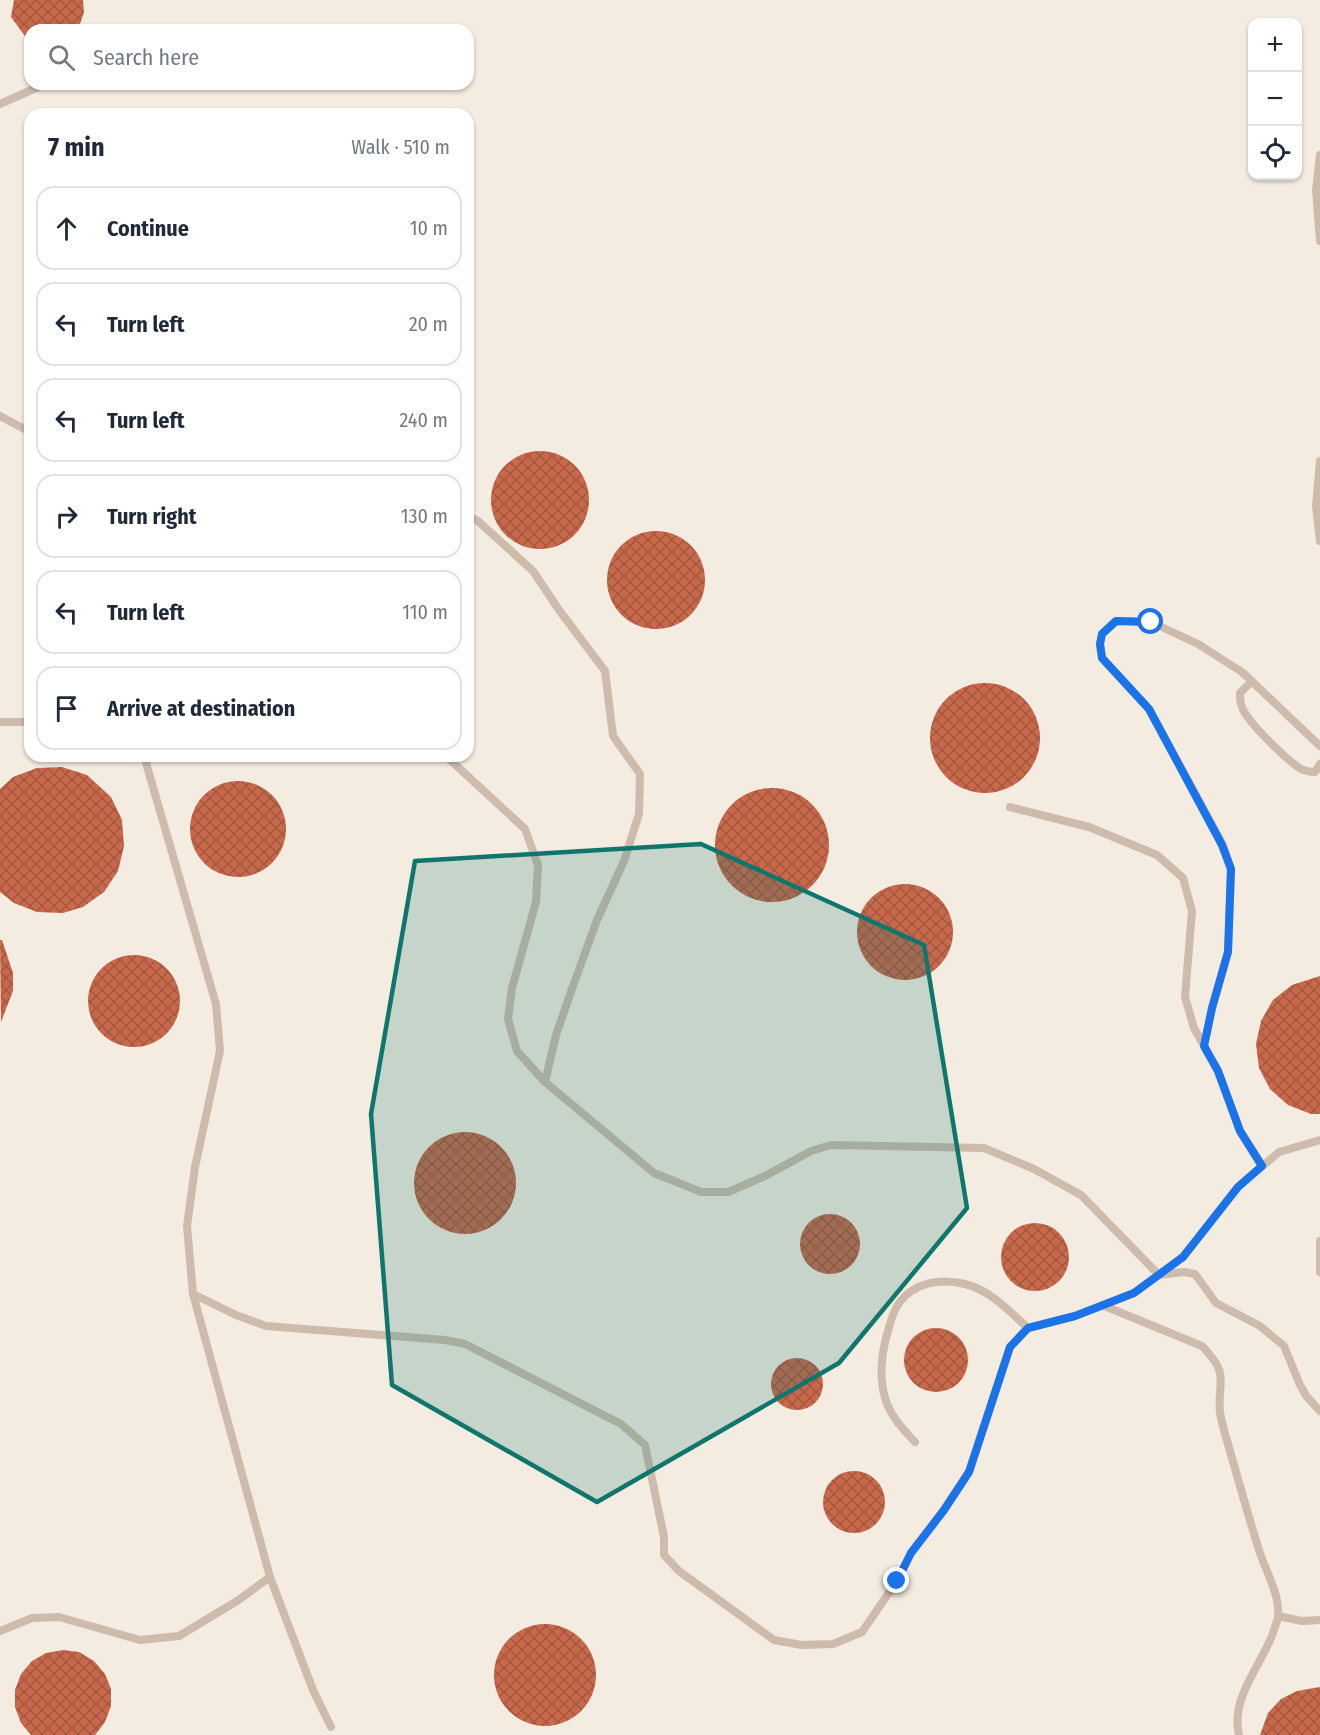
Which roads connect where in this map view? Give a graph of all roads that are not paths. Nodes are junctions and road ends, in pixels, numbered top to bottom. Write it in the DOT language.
graph roads {
  1 [pos="32,90"];
  2 [pos="0,104"];
  3 [pos="1320,155"];
  4 [pos="1320,241"];
  5 [pos="0,416"];
  6 [pos="24,429"];
  7 [pos="1320,461"];
  8 [pos="474,520"];
  9 [pos="1320,541"];
  10 [pos="1252,681"];
  11 [pos="0,722"];
  12 [pos="24,722"];
  13 [pos="1320,746"];
  14 [pos="146,762"];
  15 [pos="452,762"];
  16 [pos="1320,764"];
  17 [pos="1010,807"];
  18 [pos="1204,1046"];
  19 [pos="545,1082"];
  20 [pos="1320,1140"];
  21 [pos="1262,1166"];
  22 [pos="1320,1241"];
  23 [pos="1320,1272"];
  24 [pos="1159,1275"];
  25 [pos="193,1294"];
  26 [pos="1102,1305"];
  27 [pos="1028,1328"];
  28 [pos="1320,1411"];
  29 [pos="915,1442"];
  30 [pos="270,1577"];
  31 [pos="1278,1616"];
  32 [pos="1320,1620"];
  33 [pos="0,1631"];
  34 [pos="331,1727"];
  35 [pos="1239,1735"];
  1 -- 2 [label="lane"];
  3 -- 4 [label="lane"];
  5 -- 6 [label="lane"];
  7 -- 9 [label="lane"];
  8 -- 19 [label="lane"];
  10 -- 13 [label="lane"];
  10 -- 16 [label="lane"];
  10 -- 18 [label="lane"];
  11 -- 12 [label="lane"];
  14 -- 25 [label="lane"];
  15 -- 19 [label="lane"];
  17 -- 18 [label="lane"];
  18 -- 21 [label="lane"];
  19 -- 24 [label="lane"];
  20 -- 21 [label="lane"];
  21 -- 24 [label="lane"];
  22 -- 23 [label="lane"];
  24 -- 26 [label="lane"];
  24 -- 28 [label="lane"];
  25 -- 27 [label="lane"];
  25 -- 30 [label="lane"];
  26 -- 27 [label="lane"];
  26 -- 31 [label="lane"];
  27 -- 29 [label="lane"];
  30 -- 33 [label="lane"];
  30 -- 34 [label="lane"];
  31 -- 32 [label="lane"];
  31 -- 35 [label="lane"];
}
